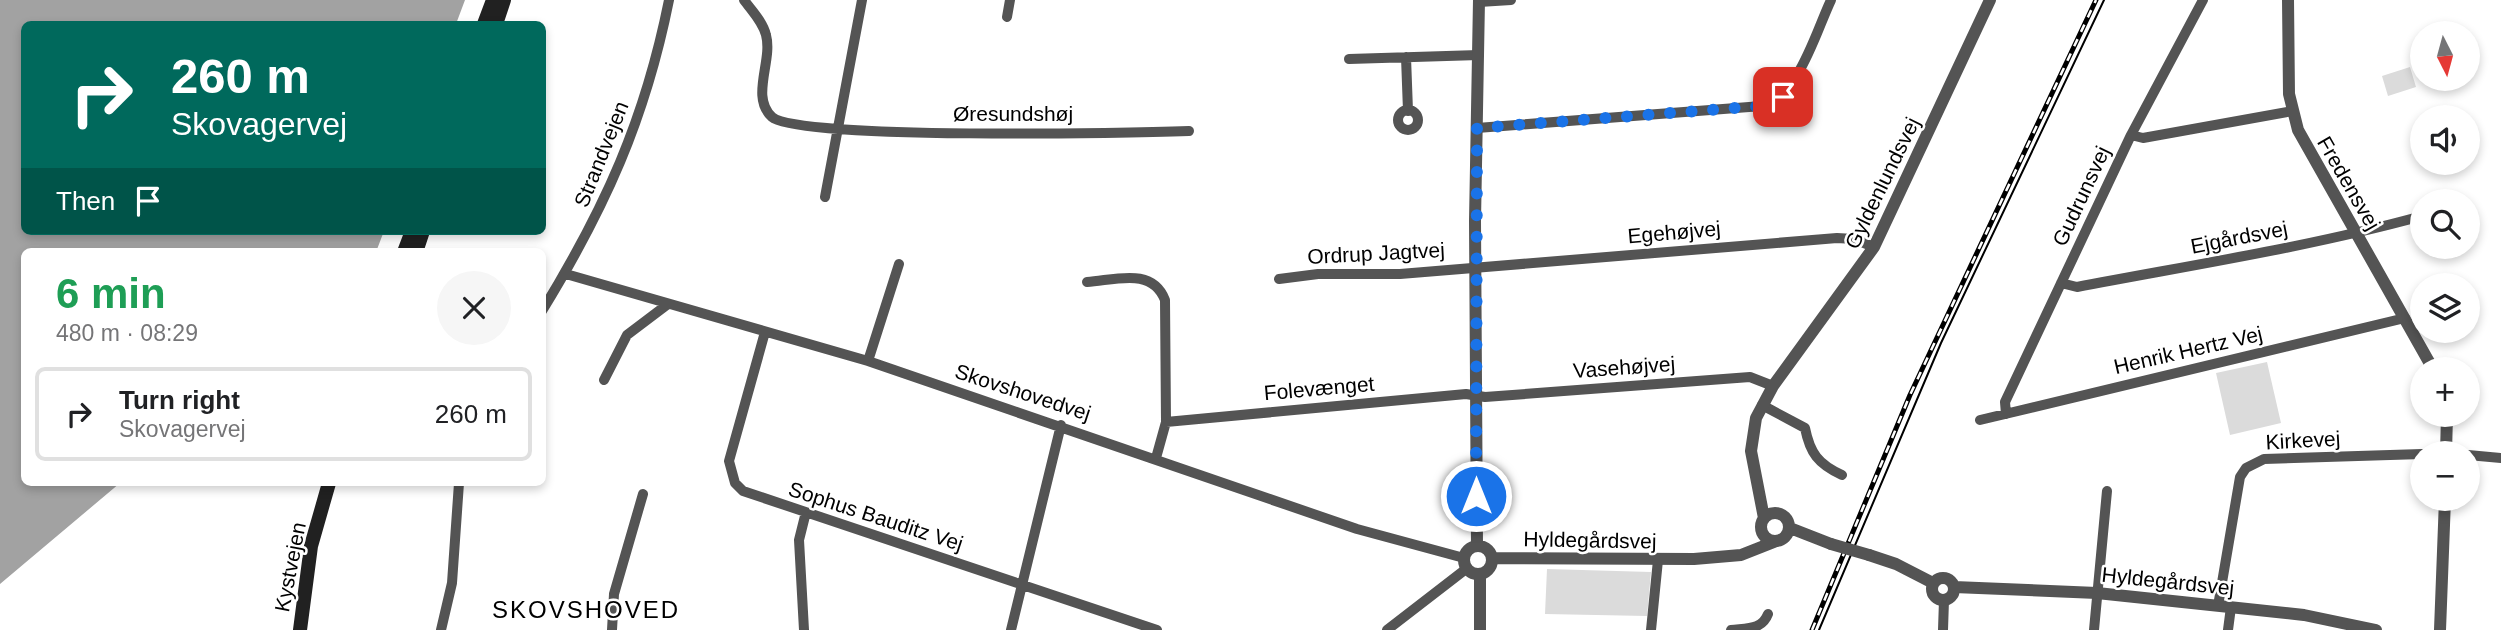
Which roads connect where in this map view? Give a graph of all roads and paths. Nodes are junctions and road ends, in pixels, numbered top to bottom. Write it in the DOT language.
graph roads {
  1 [pos="493,0"];
  2 [pos="504,0"];
  3 [pos="669,0"];
  4 [pos="744,0"];
  5 [pos="862,0"];
  6 [pos="1010,0"];
  7 [pos="1511,0"];
  8 [pos="1831,0"];
  9 [pos="1990,0"];
  10 [pos="2203,0"];
  11 [pos="2288,0"];
  12 [pos="1479,1"];
  13 [pos="1007,17"];
  14 [pos="485,21"];
  15 [pos="497,21"];
  16 [pos="1479,55"];
  17 [pos="1406,57"];
  18 [pos="1349,59"];
  19 [pos="1408,111"];
  20 [pos="2293,111"];
  21 [pos="1477,128"];
  22 [pos="837,130"];
  23 [pos="1189,131"];
  24 [pos="2131,135"];
  25 [pos="825,197"];
  26 [pos="2410,219"];
  27 [pos="2356,234"];
  28 [pos="1874,247"];
  29 [pos="899,264"];
  30 [pos="1476,267"];
  31 [pos="566,274"];
  32 [pos="1279,279"];
  33 [pos="1087,282"];
  34 [pos="2061,284"];
  35 [pos="668,304"];
  36 [pos="546,305"];
  37 [pos="2405,318"];
  38 [pos="765,332"];
  39 [pos="2426,357"];
  40 [pos="868,361"];
  41 [pos="604,380"];
  42 [pos="1773,386"];
  43 [pos="1476,396"];
  44 [pos="1762,405"];
  45 [pos="2006,414"];
  46 [pos="1980,420"];
  47 [pos="1166,422"];
  48 [pos="1061,425"];
  49 [pos="2410,454"];
  50 [pos="2480,456"];
  51 [pos="1156,458"];
  52 [pos="2501,458"];
  53 [pos="1842,475"];
  54 [pos="328,486"];
  55 [pos="459,486"];
  56 [pos="2107,492"];
  57 [pos="643,494"];
  58 [pos="2445,511"];
  59 [pos="322,512"];
  60 [pos="806,512"];
  61 [pos="1769,516"];
  62 [pos="1762,534"];
  63 [pos="1783,536"];
  64 [pos="1477,545"];
  65 [pos="1728,555"];
  66 [pos="1493,558"];
  67 [pos="1658,559"];
  68 [pos="1465,563"];
  69 [pos="1480,574"];
  70 [pos="1933,583"];
  71 [pos="1022,584"];
  72 [pos="1954,587"];
  73 [pos="2097,593"];
  74 [pos="1944,600"];
  75 [pos="2224,607"];
  76 [pos="1768,614"];
  77 [pos="300,630"];
  78 [pos="310,630"];
  79 [pos="441,630"];
  80 [pos="612,630"];
  81 [pos="804,630"];
  82 [pos="1011,630"];
  83 [pos="1157,630"];
  84 [pos="1387,630"];
  85 [pos="1480,630"];
  86 [pos="1651,630"];
  87 [pos="1731,630"];
  88 [pos="1943,630"];
  89 [pos="2094,630"];
  90 [pos="2228,630"];
  91 [pos="2376,630"];
  92 [pos="2441,630"];
  1 -- 14 [label="main road"];
  2 -- 15 [label="main road"];
  3 -- 31 [label="street, Strandvejen"];
  4 -- 22 [label="street, Øresundshøj"];
  5 -- 22 [label="street"];
  6 -- 13 [label="street"];
  7 -- 12 [label="street"];
  8 -- 21 [label="street"];
  9 -- 28 [label="street, Gyldenlundsvej"];
  10 -- 24 [label="street, Gudrunsvej"];
  11 -- 20 [label="street, Fredensvej"];
  12 -- 16 [label="street, Ordrup Jagtvej"];
  16 -- 17 [label="street"];
  16 -- 21 [label="street, Ordrup Jagtvej"];
  17 -- 18 [label="street"];
  17 -- 19 [label="street"];
  20 -- 24 [label="street"];
  20 -- 27 [label="street, Fredensvej"];
  21 -- 30 [label="street, Ordrup Jagtvej"];
  22 -- 23 [label="street, Øresundshøj"];
  22 -- 25 [label="street"];
  24 -- 34 [label="street, Gudrunsvej"];
  26 -- 27 [label="street, Ejgårdsvej"];
  27 -- 34 [label="street, Ejgårdsvej"];
  27 -- 37 [label="street, Fredensvej"];
  28 -- 30 [label="street, Egehøjvej"];
  28 -- 42 [label="street, Gyldenlundsvej"];
  29 -- 40 [label="street"];
  30 -- 32 [label="street, Ordrup Jagtvej"];
  30 -- 43 [label="street, Ordrup Jagtvej"];
  31 -- 35 [label="street, Skovshovedvej"];
  31 -- 36 [label="street, Strandvejen"];
  33 -- 47 [label="street"];
  34 -- 45 [label="street, Gudrunsvej"];
  35 -- 38 [label="street, Skovshovedvej"];
  35 -- 41 [label="street"];
  37 -- 39 [label="street, Fredensvej"];
  37 -- 45 [label="street, Henrik Hertz Vej"];
  38 -- 40 [label="street, Skovshovedvej"];
  38 -- 60 [label="street, Sophus Bauditz Vej"];
  40 -- 48 [label="street, Skovshovedvej"];
  42 -- 43 [label="street, Vasehøjvej"];
  42 -- 44 [label="street, Gyldenlundsvej"];
  43 -- 47 [label="street, Folevænget"];
  43 -- 64 [label="street, Ordrup Jagtvej"];
  44 -- 53 [label="street"];
  44 -- 61 [label="street, Gyldenlundsvej"];
  45 -- 46 [label="street, Henrik Hertz Vej"];
  47 -- 51 [label="street"];
  48 -- 51 [label="street, Skovshovedvej"];
  48 -- 71 [label="street"];
  49 -- 75 [label="street, Kirkevej"];
  50 -- 52 [label="street"];
  51 -- 68 [label="street, Skovshovedvej"];
  54 -- 59 [label="main road, Kystvejen"];
  55 -- 79 [label="street"];
  56 -- 73 [label="street"];
  57 -- 80 [label="street"];
  58 -- 92 [label="street"];
  59 -- 77 [label="main road, Kystvejen"];
  59 -- 78 [label="main road, Kystvejen"];
  60 -- 71 [label="street, Sophus Bauditz Vej"];
  60 -- 81 [label="street"];
  61 -- 62 [label="street, Gyldenlundsvej"];
  61 -- 63 [label="street"];
  62 -- 63 [label="street"];
  62 -- 65 [label="street, Hyldegårdsvej"];
  63 -- 65 [label="street, Hyldegårdsvej"];
  63 -- 70 [label="street, bridge"];
  64 -- 66 [label="street"];
  64 -- 68 [label="street"];
  65 -- 67 [label="street, Hyldegårdsvej"];
  66 -- 67 [label="street, Hyldegårdsvej"];
  66 -- 69 [label="street"];
  67 -- 86 [label="street"];
  68 -- 69 [label="street"];
  68 -- 84 [label="street"];
  69 -- 85 [label="street"];
  70 -- 72 [label="street"];
  70 -- 74 [label="street"];
  71 -- 82 [label="street"];
  71 -- 83 [label="street, Sophus Bauditz Vej"];
  72 -- 73 [label="street, Hyldegårdsvej"];
  72 -- 74 [label="street"];
  73 -- 75 [label="street, Hyldegårdsvej"];
  73 -- 89 [label="street"];
  74 -- 88 [label="street"];
  75 -- 90 [label="street, Kirkevej"];
  75 -- 91 [label="street, Hyldegårdsvej"];
  76 -- 87 [label="street"];
}
